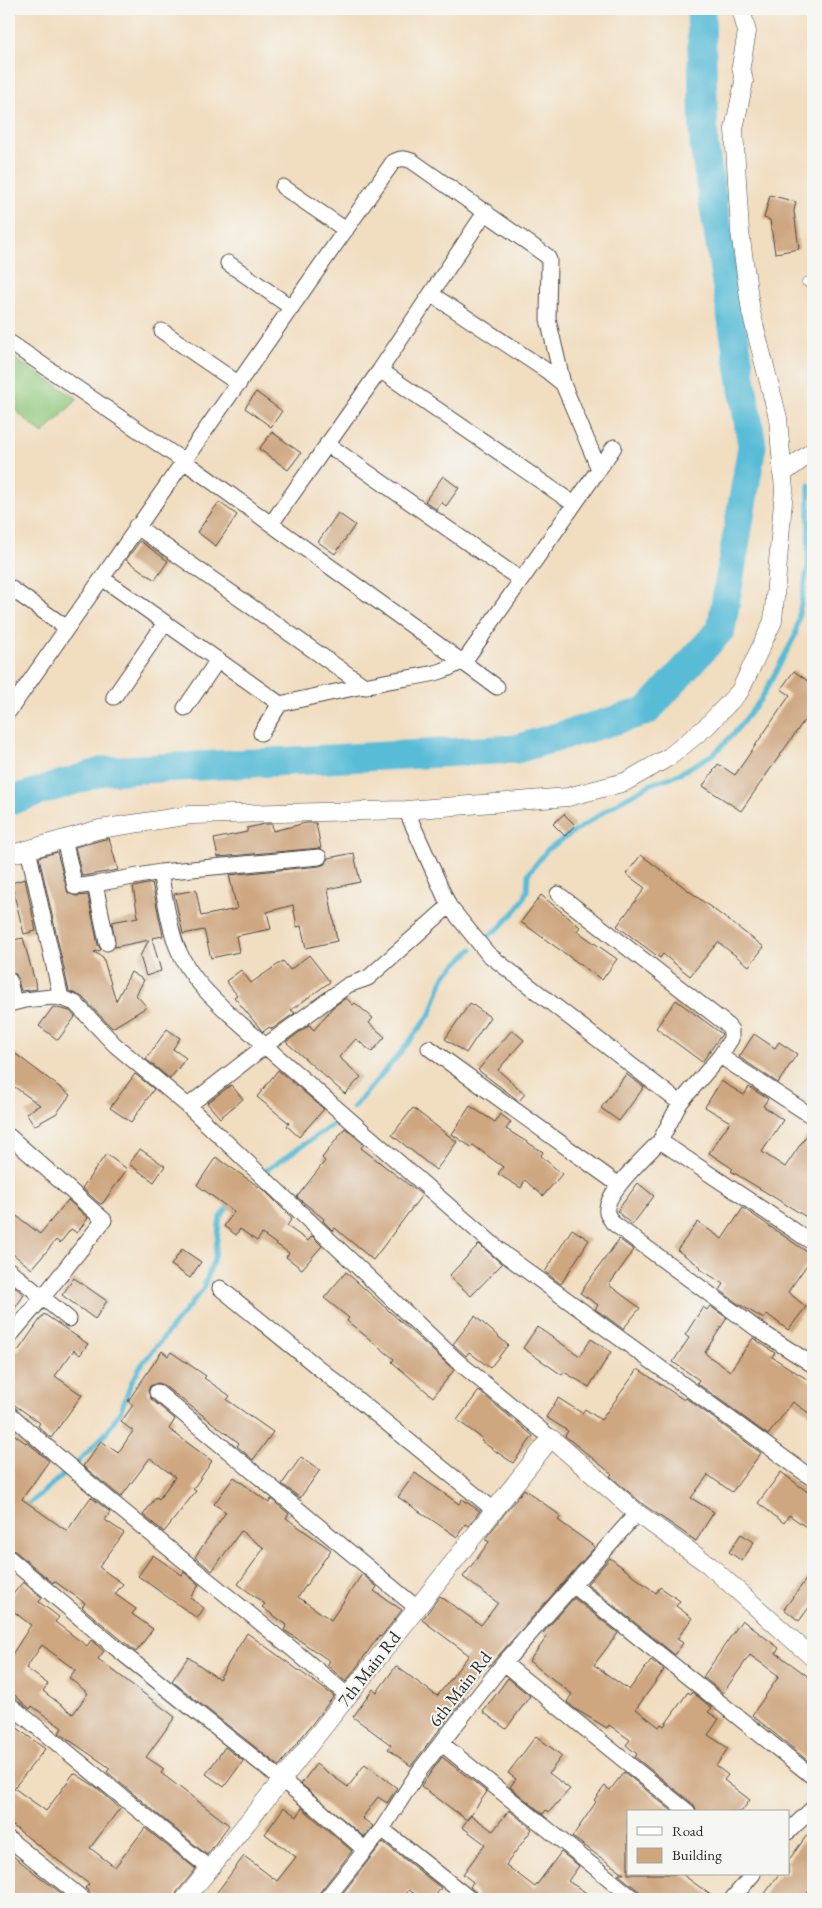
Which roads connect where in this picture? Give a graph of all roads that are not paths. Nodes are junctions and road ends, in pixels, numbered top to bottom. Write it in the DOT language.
graph roads {
  1 [pos="740,9"];
  2 [pos="283,187"];
  3 [pos="486,211"];
  4 [pos="346,230"];
  5 [pos="228,263"];
  6 [pos="806,282"];
  7 [pos="813,286"];
  8 [pos="431,294"];
  9 [pos="292,308"];
  10 [pos="162,330"];
  11 [pos="9,342"];
  12 [pos="380,370"];
  13 [pos="239,384"];
  14 [pos="563,384"];
  15 [pos="327,444"];
  16 [pos="614,447"];
  17 [pos="813,451"];
  18 [pos="185,462"];
  19 [pos="599,469"];
  20 [pos="782,474"];
  21 [pos="574,504"];
  22 [pos="271,524"];
  23 [pos="136,526"];
  24 [pos="102,578"];
  25 [pos="521,580"];
  26 [pos="9,587"];
  27 [pos="166,623"];
  28 [pos="67,628"];
  29 [pos="218,660"];
  30 [pos="461,661"];
  31 [pos="366,687"];
  32 [pos="497,687"];
  33 [pos="114,697"];
  34 [pos="280,704"];
  35 [pos="10,708"];
  36 [pos="185,708"];
  37 [pos="261,733"];
  38 [pos="406,810"];
  39 [pos="64,839"];
  40 [pos="28,849"];
  41 [pos="9,855"];
  42 [pos="319,857"];
  43 [pos="160,872"];
  44 [pos="95,884"];
  45 [pos="558,894"];
  46 [pos="449,906"];
  47 [pos="107,943"];
  48 [pos="9,980"];
  49 [pos="61,998"];
  50 [pos="11,1004"];
  51 [pos="265,1046"];
  52 [pos="429,1048"];
  53 [pos="720,1056"];
  54 [pos="680,1103"];
  55 [pos="188,1106"];
  56 [pos="813,1117"];
  57 [pos="9,1136"];
  58 [pos="660,1141"];
  59 [pos="619,1184"];
  60 [pos="813,1243"];
  61 [pos="9,1270"];
  62 [pos="220,1288"];
  63 [pos="43,1297"];
  64 [pos="68,1319"];
  65 [pos="9,1337"];
  66 [pos="813,1365"];
  67 [pos="157,1392"];
  68 [pos="9,1413"];
  69 [pos="551,1438"];
  70 [pos="813,1479"];
  71 [pos="494,1510"];
  72 [pos="637,1513"];
  73 [pos="9,1558"];
  74 [pos="573,1585"];
  75 [pos="417,1608"];
  76 [pos="813,1658"];
  77 [pos="504,1663"];
  78 [pos="348,1696"];
  79 [pos="9,1704"];
  80 [pos="441,1743"];
  81 [pos="813,1777"];
  82 [pos="281,1780"];
  83 [pos="813,1808"];
  84 [pos="686,1810"];
  85 [pos="382,1828"];
  86 [pos="790,1830"];
  87 [pos="9,1840"];
  88 [pos="364,1849"];
  89 [pos="210,1868"];
  90 [pos="751,1876"];
  91 [pos="83,1899"];
  92 [pos="185,1899"];
  93 [pos="326,1899"];
  94 [pos="470,1899"];
  95 [pos="634,1899"];
  96 [pos="732,1899"];
  1 -- 20 [label="street"];
  2 -- 4 [label="street"];
  3 -- 4 [label="street"];
  3 -- 8 [label="street"];
  3 -- 14 [label="street"];
  4 -- 9 [label="street"];
  5 -- 9 [label="street"];
  6 -- 7 [label="lane"];
  8 -- 12 [label="street"];
  8 -- 14 [label="street"];
  9 -- 13 [label="street"];
  10 -- 13 [label="street"];
  11 -- 18 [label="street"];
  12 -- 15 [label="street"];
  12 -- 21 [label="street"];
  13 -- 18 [label="street"];
  14 -- 19 [label="street"];
  15 -- 22 [label="street"];
  15 -- 25 [label="street"];
  16 -- 19 [label="street"];
  17 -- 20 [label="street"];
  18 -- 22 [label="street"];
  18 -- 23 [label="street"];
  19 -- 21 [label="street"];
  20 -- 38 [label="street"];
  21 -- 25 [label="street"];
  22 -- 30 [label="street"];
  23 -- 24 [label="street"];
  23 -- 31 [label="street"];
  24 -- 27 [label="street"];
  24 -- 28 [label="street"];
  25 -- 30 [label="street"];
  26 -- 28 [label="street"];
  27 -- 29 [label="street"];
  27 -- 33 [label="street"];
  28 -- 35 [label="street"];
  29 -- 34 [label="street"];
  29 -- 36 [label="street"];
  30 -- 31 [label="street"];
  30 -- 32 [label="street"];
  31 -- 34 [label="street"];
  34 -- 37 [label="street"];
  38 -- 39 [label="street"];
  38 -- 46 [label="street"];
  39 -- 40 [label="street"];
  39 -- 44 [label="street"];
  40 -- 41 [label="street"];
  40 -- 49 [label="street"];
  42 -- 43 [label="street"];
  43 -- 44 [label="street"];
  43 -- 51 [label="street"];
  44 -- 47 [label="street"];
  45 -- 53 [label="street"];
  46 -- 51 [label="street"];
  46 -- 54 [label="street"];
  48 -- 50 [label="street"];
  49 -- 50 [label="street"];
  49 -- 55 [label="street"];
  51 -- 55 [label="street"];
  51 -- 70 [label="street"];
  52 -- 59 [label="street"];
  53 -- 54 [label="street"];
  53 -- 56 [label="street"];
  54 -- 58 [label="street"];
  55 -- 69 [label="street"];
  57 -- 63 [label="street"];
  58 -- 59 [label="street"];
  58 -- 60 [label="street"];
  59 -- 66 [label="street"];
  61 -- 63 [label="street"];
  62 -- 71 [label="street"];
  63 -- 64 [label="street"];
  63 -- 65 [label="street"];
  67 -- 75 [label="street"];
  68 -- 78 [label="street"];
  69 -- 71 [label="street, 7th Main Rd"];
  69 -- 72 [label="street"];
  71 -- 75 [label="street, 7th Main Rd"];
  72 -- 74 [label="street, 6th Main Rd"];
  72 -- 76 [label="street"];
  73 -- 82 [label="street"];
  74 -- 77 [label="street, 6th Main Rd"];
  74 -- 81 [label="street"];
  75 -- 78 [label="street, 7th Main Rd"];
  77 -- 80 [label="street, 6th Main Rd"];
  77 -- 84 [label="street"];
  78 -- 82 [label="street, 7th Main Rd"];
  79 -- 89 [label="street"];
  80 -- 85 [label="street, 6th Main Rd"];
  80 -- 95 [label="street"];
  82 -- 88 [label="street"];
  82 -- 89 [label="street, 7th Main Rd"];
  83 -- 86 [label="street"];
  85 -- 88 [label="street, 6th Main Rd"];
  85 -- 94 [label="street"];
  87 -- 91 [label="street"];
  88 -- 93 [label="street, 6th Main Rd"];
  89 -- 92 [label="street, 7th Main Rd"];
  90 -- 96 [label="street"];
}
